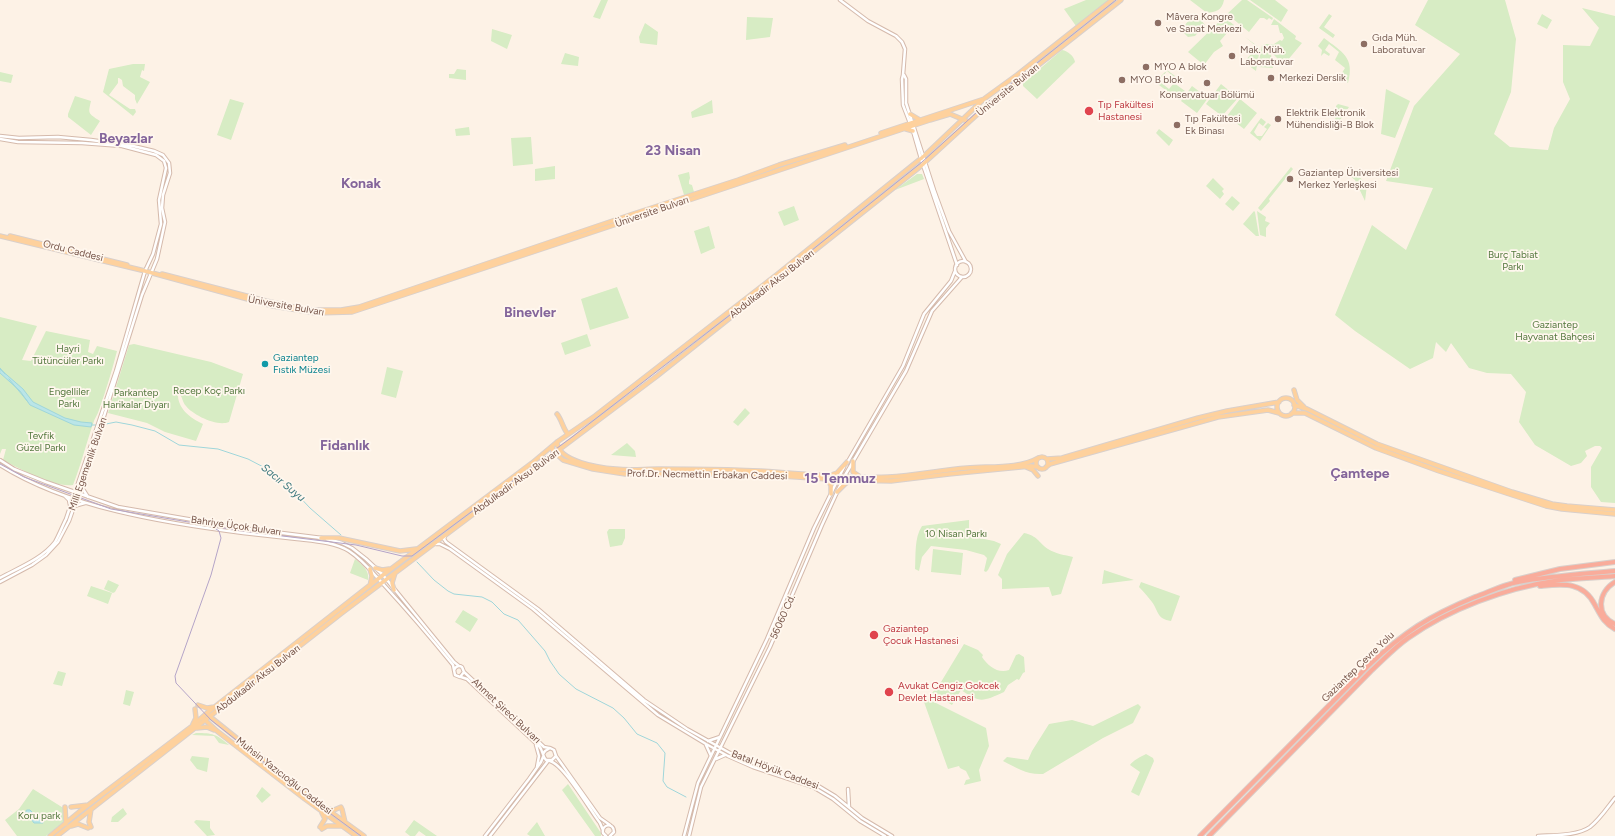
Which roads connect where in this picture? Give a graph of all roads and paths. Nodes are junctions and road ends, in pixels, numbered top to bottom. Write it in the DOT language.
graph roads {
  1 [pos="840,0"];
  2 [pos="1112,0"];
  3 [pos="1121,0"];
  4 [pos="904,74"];
  5 [pos="984,99"];
  6 [pos="960,107"];
  7 [pos="910,114"];
  8 [pos="908,119"];
  9 [pos="962,119"];
  10 [pos="920,120"];
  11 [pos="969,122"];
  12 [pos="910,125"];
  13 [pos="913,130"];
  14 [pos="0,136"];
  15 [pos="0,139"];
  16 [pos="922,157"];
  17 [pos="924,163"];
  18 [pos="0,235"];
  19 [pos="966,262"];
  20 [pos="957,265"];
  21 [pos="145,270"];
  22 [pos="956,271"];
  23 [pos="150,272"];
  24 [pos="962,277"];
  25 [pos="1294,390"];
  26 [pos="1278,402"];
  27 [pos="1294,405"];
  28 [pos="1307,409"];
  29 [pos="1279,413"];
  30 [pos="1292,413"];
  31 [pos="557,414"];
  32 [pos="1338,426"];
  33 [pos="568,434"];
  34 [pos="557,442"];
  35 [pos="552,447"];
  36 [pos="559,450"];
  37 [pos="555,453"];
  38 [pos="1038,458"];
  39 [pos="1047,459"];
  40 [pos="0,460"];
  41 [pos="563,460"];
  42 [pos="545,461"];
  43 [pos="853,461"];
  44 [pos="847,462"];
  45 [pos="0,466"];
  46 [pos="1025,466"];
  47 [pos="1038,467"];
  48 [pos="1046,467"];
  49 [pos="798,475"];
  50 [pos="1038,476"];
  51 [pos="826,477"];
  52 [pos="864,477"];
  53 [pos="839,478"];
  54 [pos="843,479"];
  55 [pos="852,480"];
  56 [pos="79,486"];
  57 [pos="71,491"];
  58 [pos="837,492"];
  59 [pos="77,493"];
  60 [pos="831,494"];
  61 [pos="65,495"];
  62 [pos="88,497"];
  63 [pos="74,499"];
  64 [pos="86,503"];
  65 [pos="72,506"];
  66 [pos="1615,510"];
  67 [pos="1615,514"];
  68 [pos="446,534"];
  69 [pos="321,538"];
  70 [pos="444,541"];
  71 [pos="433,544"];
  72 [pos="442,544"];
  73 [pos="419,548"];
  74 [pos="1615,562"];
  75 [pos="373,568"];
  76 [pos="392,568"];
  77 [pos="1615,571"];
  78 [pos="395,573"];
  79 [pos="382,575"];
  80 [pos="1615,576"];
  81 [pos="0,578"];
  82 [pos="379,579"];
  83 [pos="1548,579"];
  84 [pos="386,580"];
  85 [pos="0,582"];
  86 [pos="1557,582"];
  87 [pos="1615,582"];
  88 [pos="383,583"];
  89 [pos="370,587"];
  90 [pos="394,590"];
  91 [pos="1615,624"];
  92 [pos="1615,629"];
  93 [pos="459,666"];
  94 [pos="454,670"];
  95 [pos="464,672"];
  96 [pos="460,677"];
  97 [pos="198,705"];
  98 [pos="218,707"];
  99 [pos="196,709"];
  100 [pos="208,715"];
  101 [pos="204,718"];
  102 [pos="222,727"];
  103 [pos="192,728"];
  104 [pos="217,731"];
  105 [pos="721,736"];
  106 [pos="724,742"];
  107 [pos="535,743"];
  108 [pos="706,743"];
  109 [pos="715,747"];
  110 [pos="550,748"];
  111 [pos="720,750"];
  112 [pos="727,753"];
  113 [pos="543,755"];
  114 [pos="556,756"];
  115 [pos="711,756"];
  116 [pos="549,761"];
  117 [pos="714,761"];
  118 [pos="536,769"];
  119 [pos="848,789"];
  120 [pos="1615,798"];
  121 [pos="65,807"];
  122 [pos="71,807"];
  123 [pos="90,807"];
  124 [pos="849,808"];
  125 [pos="327,809"];
  126 [pos="322,812"];
  127 [pos="345,823"];
  128 [pos="67,825"];
  129 [pos="610,825"];
  130 [pos="342,826"];
  131 [pos="603,830"];
  132 [pos="614,832"];
  133 [pos="50,836"];
  134 [pos="57,836"];
  135 [pos="356,836"];
  136 [pos="364,836"];
  137 [pos="485,836"];
  138 [pos="490,836"];
  139 [pos="606,836"];
  140 [pos="610,836"];
  141 [pos="615,836"];
  142 [pos="684,836"];
  143 [pos="689,836"];
  144 [pos="885,836"];
  145 [pos="892,836"];
  146 [pos="1200,836"];
  147 [pos="1209,836"];
  148 [pos="1538,836"];
  1 -- 4 [label="main road"];
  2 -- 5 [label="main road, Üniversite Bulvarı"];
  3 -- 11 [label="main road, Üniversite Bulvarı"];
  4 -- 7 [label="main road"];
  4 -- 8 [label="main road"];
  5 -- 6 [label="main road, Üniversite Bulvarı"];
  5 -- 9 [label="main road, Abdulkadir Aksu Bulvarı"];
  6 -- 9 [label="main road"];
  6 -- 10 [label="main road, Üniversite Bulvarı"];
  7 -- 10 [label="main road"];
  7 -- 12 [label="main road"];
  8 -- 12 [label="main road"];
  9 -- 11 [label="main road, Üniversite Bulvarı"];
  9 -- 12 [label="main road, Üniversite Bulvarı"];
  9 -- 16 [label="main road, Abdulkadir Aksu Bulvarı"];
  10 -- 12 [label="main road, Üniversite Bulvarı"];
  11 -- 17 [label="main road, Abdulkadir Aksu Bulvarı"];
  12 -- 13 [label="main road"];
  12 -- 13 [label="main road"];
  12 -- 16 [label="main road"];
  12 -- 23 [label="main road, Üniversite Bulvarı"];
  12 -- 23 [label="main road, Üniversite Bulvarı"];
  13 -- 16 [label="main road"];
  14 -- 23 [label="main road, Milli Egemenlik Bulvarı"];
  15 -- 21 [label="main road, Milli Egemenlik Bulvarı"];
  16 -- 17 [label="main road"];
  16 -- 33 [label="main road, Abdulkadir Aksu Bulvarı"];
  17 -- 19 [label="main road"];
  17 -- 20 [label="main road"];
  17 -- 36 [label="main road, Abdulkadir Aksu Bulvarı"];
  18 -- 21 [label="main road, Ordu Caddesi"];
  19 -- 20 [label="main road"];
  19 -- 24 [label="main road"];
  20 -- 22 [label="main road"];
  21 -- 23 [label="main road, Üniversite Bulvarı"];
  21 -- 56 [label="main road, Milli Egemenlik Bulvarı"];
  22 -- 24 [label="main road"];
  22 -- 44 [label="main road, 56060 Cd."];
  23 -- 56 [label="main road, Milli Egemenlik Bulvarı"];
  24 -- 43 [label="main road, 56060 Cd."];
  25 -- 28 [label="main road"];
  26 -- 27 [label="main road"];
  26 -- 29 [label="main road"];
  26 -- 39 [label="main road"];
  27 -- 28 [label="main road"];
  27 -- 30 [label="main road"];
  28 -- 32 [label="main road"];
  29 -- 30 [label="main road"];
  29 -- 48 [label="main road"];
  30 -- 32 [label="main road"];
  31 -- 33 [label="main road"];
  32 -- 66 [label="main road"];
  32 -- 67 [label="main road"];
  33 -- 34 [label="main road, Abdulkadir Aksu Bulvarı"];
  34 -- 35 [label="main road, Abdulkadir Aksu Bulvarı"];
  34 -- 36 [label="main road"];
  35 -- 37 [label="main road, Prof.Dr. Necmettin Erbakan Caddesi"];
  35 -- 73 [label="main road, Abdulkadir Aksu Bulvarı"];
  36 -- 37 [label="main road, Abdulkadir Aksu Bulvarı"];
  36 -- 49 [label="main road, Prof.Dr. Necmettin Erbakan Caddesi"];
  37 -- 41 [label="main road, Prof.Dr. Necmettin Erbakan Caddesi"];
  37 -- 42 [label="main road, Abdulkadir Aksu Bulvarı"];
  38 -- 39 [label="main road"];
  38 -- 47 [label="main road"];
  38 -- 52 [label="main road, Prof.Dr. Necmettin Erbakan Caddesi"];
  39 -- 48 [label="main road"];
  40 -- 57 [label="main road, Bahriye Üçok Bulvarı"];
  41 -- 42 [label="main road"];
  41 -- 49 [label="main road, Prof.Dr. Necmettin Erbakan Caddesi"];
  42 -- 68 [label="main road, Abdulkadir Aksu Bulvarı"];
  43 -- 52 [label="main road"];
  43 -- 54 [label="main road, 56060 Cd."];
  44 -- 51 [label="main road"];
  44 -- 53 [label="main road, 56060 Cd."];
  45 -- 61 [label="main road, Bahriye Üçok Bulvarı"];
  46 -- 47 [label="main road, Prof.Dr. Necmettin Erbakan Caddesi"];
  46 -- 50 [label="main road"];
  46 -- 55 [label="main road, Prof.Dr. Necmettin Erbakan Caddesi"];
  47 -- 48 [label="main road"];
  49 -- 51 [label="main road, Prof.Dr. Necmettin Erbakan Caddesi"];
  51 -- 53 [label="main road, Prof.Dr. Necmettin Erbakan Caddesi"];
  51 -- 60 [label="main road"];
  52 -- 54 [label="main road, Prof.Dr. Necmettin Erbakan Caddesi"];
  53 -- 54 [label="main road, Prof.Dr. Necmettin Erbakan Caddesi"];
  53 -- 60 [label="main road, 56060 Cd."];
  54 -- 55 [label="main road, Prof.Dr. Necmettin Erbakan Caddesi"];
  54 -- 58 [label="main road, 56060 Cd."];
  55 -- 58 [label="main road"];
  56 -- 57 [label="main road"];
  56 -- 59 [label="main road, Milli Egemenlik Bulvarı"];
  56 -- 62 [label="main road"];
  57 -- 59 [label="main road, Bahriye Üçok Bulvarı"];
  58 -- 106 [label="main road, 56060 Cd."];
  59 -- 62 [label="main road, Bahriye Üçok Bulvarı"];
  59 -- 63 [label="main road, Milli Egemenlik Bulvarı"];
  60 -- 105 [label="main road, 56060 Cd."];
  61 -- 63 [label="main road, Bahriye Üçok Bulvarı"];
  61 -- 65 [label="main road"];
  62 -- 69 [label="main road, Bahriye Üçok Bulvarı"];
  63 -- 64 [label="main road, Bahriye Üçok Bulvarı"];
  63 -- 65 [label="main road, Milli Egemenlik Bulvarı"];
  64 -- 65 [label="main road"];
  64 -- 75 [label="main road, Bahriye Üçok Bulvarı"];
  65 -- 81 [label="main road, Milli Egemenlik Bulvarı"];
  65 -- 85 [label="main road, Milli Egemenlik Bulvarı"];
  68 -- 70 [label="main road"];
  68 -- 71 [label="main road, Abdulkadir Aksu Bulvarı"];
  69 -- 73 [label="main road"];
  69 -- 75 [label="main road, Bahriye Üçok Bulvarı"];
  70 -- 72 [label="main road"];
  70 -- 108 [label="main road"];
  71 -- 72 [label="main road"];
  71 -- 78 [label="main road, Abdulkadir Aksu Bulvarı"];
  72 -- 108 [label="main road"];
  73 -- 76 [label="main road, Abdulkadir Aksu Bulvarı"];
  74 -- 83 [label="highway"];
  75 -- 76 [label="main road"];
  75 -- 79 [label="main road, Bahriye Üçok Bulvarı"];
  75 -- 82 [label="main road, Bahriye Üçok Bulvarı"];
  75 -- 89 [label="main road"];
  76 -- 79 [label="main road, Abdulkadir Aksu Bulvarı"];
  77 -- 83 [label="highway, Gaziantep Çevre Yolu"];
  78 -- 84 [label="main road, Abdulkadir Aksu Bulvarı"];
  78 -- 90 [label="main road"];
  79 -- 82 [label="main road, Abdulkadir Aksu Bulvarı"];
  79 -- 84 [label="main road, Bahriye Üçok Bulvarı"];
  80 -- 86 [label="highway, Gaziantep Çevre Yolu"];
  82 -- 88 [label="main road, Bahriye Üçok Bulvarı"];
  82 -- 89 [label="main road, Abdulkadir Aksu Bulvarı"];
  83 -- 86 [label="highway, Gaziantep Çevre Yolu"];
  83 -- 146 [label="highway, Gaziantep Çevre Yolu"];
  83 -- 147 [label="highway, Gaziantep Çevre Yolu"];
  84 -- 88 [label="main road, Abdulkadir Aksu Bulvarı"];
  84 -- 90 [label="main road"];
  86 -- 92 [label="highway"];
  87 -- 91 [label="highway"];
  88 -- 94 [label="main road, Bahriye Üçok Bulvarı"];
  88 -- 98 [label="main road, Abdulkadir Aksu Bulvarı"];
  89 -- 98 [label="main road, Abdulkadir Aksu Bulvarı"];
  90 -- 93 [label="main road"];
  93 -- 94 [label="main road"];
  93 -- 95 [label="main road"];
  94 -- 96 [label="main road"];
  95 -- 96 [label="main road"];
  95 -- 110 [label="main road, Ahmet Şireci Bulvarı"];
  96 -- 107 [label="main road"];
  97 -- 98 [label="main road"];
  98 -- 100 [label="main road, Abdulkadir Aksu Bulvarı"];
  98 -- 102 [label="main road"];
  99 -- 103 [label="main road"];
  100 -- 101 [label="main road, Abdulkadir Aksu Bulvarı"];
  100 -- 102 [label="main road, Muhsin Yazıcıoğlu Caddesi"];
  101 -- 103 [label="main road, Abdulkadir Aksu Bulvarı"];
  101 -- 104 [label="main road, Muhsin Yazıcıoğlu Caddesi"];
  102 -- 125 [label="main road, Muhsin Yazıcıoğlu Caddesi"];
  103 -- 104 [label="main road"];
  103 -- 123 [label="main road, Abdulkadir Aksu Bulvarı"];
  104 -- 126 [label="main road, Muhsin Yazıcıoğlu Caddesi"];
  105 -- 108 [label="main road"];
  105 -- 109 [label="main road, 56060 Cd."];
  106 -- 111 [label="main road, 56060 Cd."];
  106 -- 112 [label="main road"];
  107 -- 113 [label="main road"];
  107 -- 118 [label="main road"];
  108 -- 109 [label="main road, Batal Höyük Caddesi"];
  108 -- 115 [label="main road"];
  109 -- 111 [label="main road, Batal Höyük Caddesi"];
  109 -- 115 [label="main road, 56060 Cd."];
  110 -- 113 [label="main road"];
  110 -- 114 [label="main road"];
  111 -- 112 [label="main road, Batal Höyük Caddesi"];
  111 -- 117 [label="main road, 56060 Cd."];
  112 -- 117 [label="main road"];
  112 -- 124 [label="main road, Batal Höyük Caddesi"];
  112 -- 144 [label="main road, Batal Höyük Caddesi"];
  113 -- 116 [label="main road"];
  113 -- 118 [label="main road"];
  114 -- 116 [label="main road"];
  114 -- 129 [label="main road"];
  115 -- 142 [label="main road, 56060 Cd."];
  116 -- 131 [label="main road"];
  116 -- 138 [label="main road"];
  117 -- 143 [label="main road, 56060 Cd."];
  118 -- 137 [label="main road"];
  119 -- 124 [label="main road"];
  120 -- 148 [label="main road"];
  121 -- 128 [label="main road"];
  122 -- 123 [label="main road"];
  123 -- 128 [label="main road, Abdulkadir Aksu Bulvarı"];
  123 -- 128 [label="main road"];
  124 -- 145 [label="main road, Batal Höyük Caddesi"];
  125 -- 127 [label="main road, Muhsin Yazıcıoğlu Caddesi"];
  125 -- 127 [label="main road"];
  126 -- 130 [label="main road, Muhsin Yazıcıoğlu Caddesi"];
  126 -- 130 [label="main road"];
  127 -- 136 [label="main road, Muhsin Yazıcıoğlu Caddesi"];
  128 -- 133 [label="main road, Abdulkadir Aksu Bulvarı"];
  128 -- 134 [label="main road, Abdulkadir Aksu Bulvarı"];
  129 -- 131 [label="main road"];
  129 -- 132 [label="main road"];
  130 -- 135 [label="main road, Muhsin Yazıcıoğlu Caddesi"];
  131 -- 139 [label="main road"];
  132 -- 140 [label="main road"];
  132 -- 141 [label="main road"];
}
